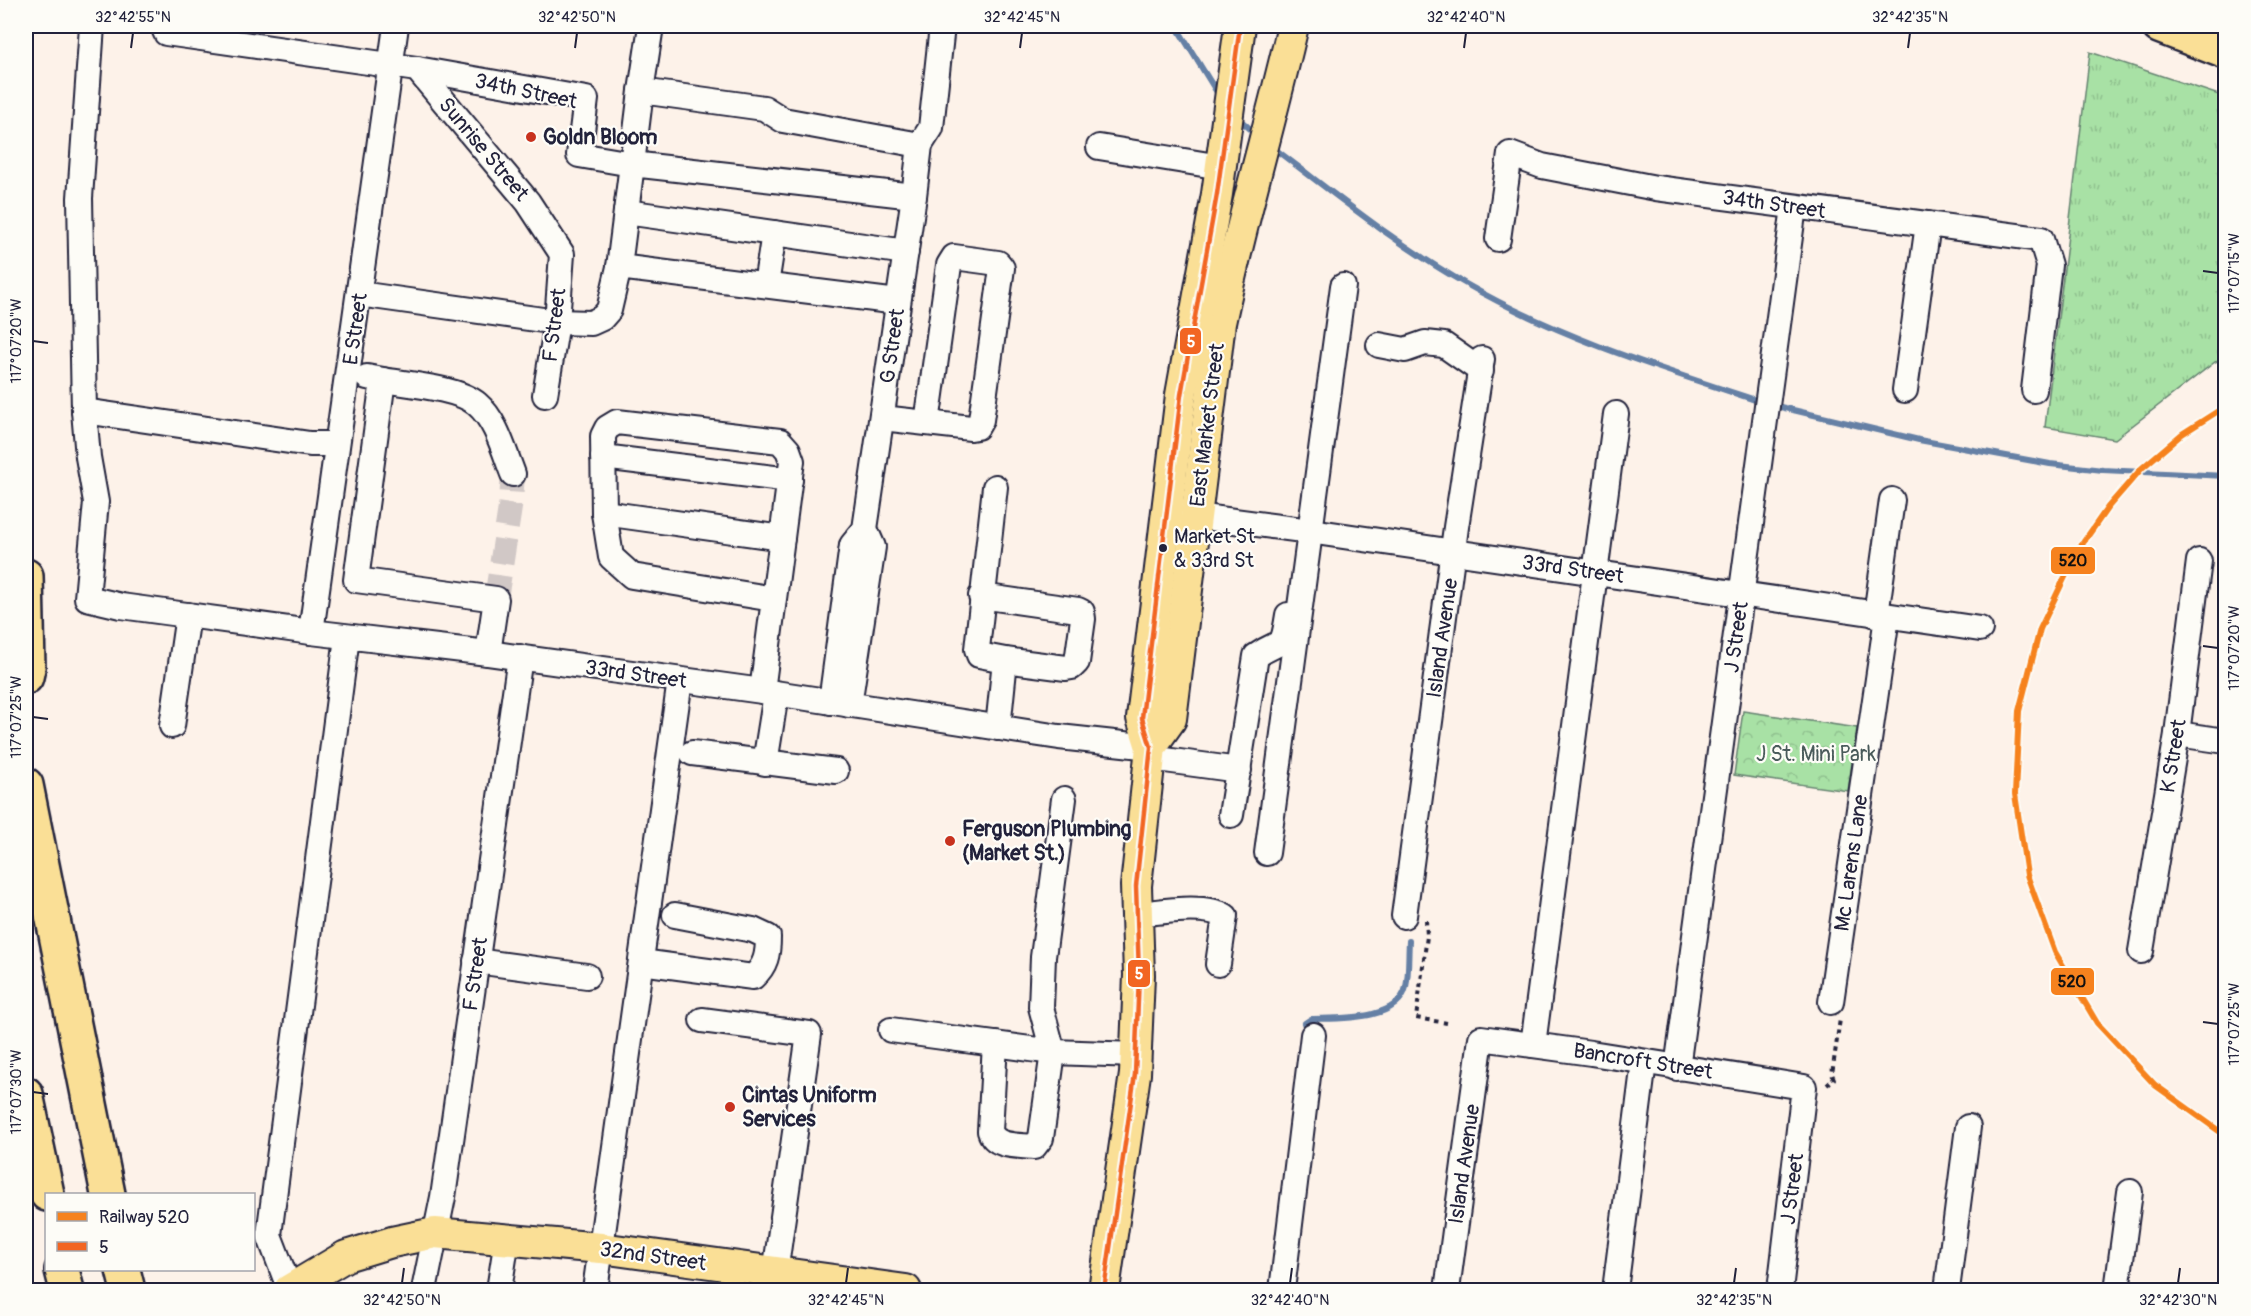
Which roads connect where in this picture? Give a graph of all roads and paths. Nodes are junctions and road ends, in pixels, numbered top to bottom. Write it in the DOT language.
graph roads {
  1 [pos="92,26"];
  2 [pos="396,26"];
  3 [pos="651,26"];
  4 [pos="942,26"];
  5 [pos="1240,26"];
  6 [pos="1293,26"];
  7 [pos="2159,26"];
  8 [pos="164,29"];
  9 [pos="2226,52"];
  10 [pos="390,65"];
  11 [pos="417,69"];
  12 [pos="641,91"];
  13 [pos="1099,147"];
  14 [pos="1222,152"];
  15 [pos="919,154"];
  16 [pos="632,164"];
  17 [pos="914,196"];
  18 [pos="1794,207"];
  19 [pos="626,212"];
  20 [pos="1928,224"];
  21 [pos="774,233"];
  22 [pos="1498,239"];
  23 [pos="906,252"];
  24 [pos="562,254"];
  25 [pos="619,267"];
  26 [pos="766,285"];
  27 [pos="1343,286"];
  28 [pos="359,294"];
  29 [pos="898,302"];
  30 [pos="557,322"];
  31 [pos="1379,345"];
  32 [pos="1905,390"];
  33 [pos="2034,390"];
  34 [pos="544,395"];
  35 [pos="84,411"];
  36 [pos="1617,414"];
  37 [pos="882,418"];
  38 [pos="927,423"];
  39 [pos="336,444"];
  40 [pos="603,457"];
  41 [pos="513,474"];
  42 [pos="790,480"];
  43 [pos="996,487"];
  44 [pos="1892,500"];
  45 [pos="604,513"];
  46 [pos="1181,514"];
  47 [pos="1305,530"];
  48 [pos="782,538"];
  49 [pos="1454,552"];
  50 [pos="2199,561"];
  51 [pos="1595,572"];
  52 [pos="26,576"];
  53 [pos="1741,595"];
  54 [pos="981,596"];
  55 [pos="774,599"];
  56 [pos="188,615"];
  57 [pos="1882,616"];
  58 [pos="1980,629"];
  59 [pos="311,632"];
  60 [pos="347,637"];
  61 [pos="488,653"];
  62 [pos="520,657"];
  63 [pos="1005,660"];
  64 [pos="26,677"];
  65 [pos="680,680"];
  66 [pos="769,692"];
  67 [pos="840,704"];
  68 [pos="172,726"];
  69 [pos="998,728"];
  70 [pos="2176,734"];
  71 [pos="2226,741"];
  72 [pos="1151,752"];
  73 [pos="692,753"];
  74 [pos="765,763"];
  75 [pos="1239,770"];
  76 [pos="836,771"];
  77 [pos="26,785"];
  78 [pos="1064,799"];
  79 [pos="1231,815"];
  80 [pos="1267,853"];
  81 [pos="1137,914"];
  82 [pos="675,915"];
  83 [pos="1415,918"];
  84 [pos="2141,951"];
  85 [pos="476,961"];
  86 [pos="641,962"];
  87 [pos="1218,964"];
  88 [pos="587,976"];
  89 [pos="1836,1006"];
  90 [pos="702,1020"];
  91 [pos="1448,1023"];
  92 [pos="891,1030"];
  93 [pos="1313,1035"];
  94 [pos="1481,1038"];
  95 [pos="995,1044"];
  96 [pos="1533,1045"];
  97 [pos="1053,1052"];
  98 [pos="1136,1055"];
  99 [pos="1644,1062"];
  100 [pos="1677,1068"];
  101 [pos="1815,1086"];
  102 [pos="26,1094"];
  103 [pos="1968,1126"];
  104 [pos="2130,1192"];
  105 [pos="47,1193"];
  106 [pos="108,1193"];
  107 [pos="435,1233"];
  108 [pos="507,1239"];
  109 [pos="601,1248"];
  110 [pos="62,1271"];
  111 [pos="123,1271"];
  112 [pos="766,1278"];
  113 [pos="67,1290"];
  114 [pos="128,1290"];
  115 [pos="289,1290"];
  116 [pos="424,1290"];
  117 [pos="499,1290"];
  118 [pos="595,1290"];
  119 [pos="906,1290"];
  120 [pos="1104,1290"];
  121 [pos="1282,1290"];
  122 [pos="1447,1290"];
  123 [pos="1615,1290"];
  124 [pos="1780,1290"];
  125 [pos="1947,1290"];
  126 [pos="2116,1290"];
  1 -- 35 [label="street"];
  2 -- 10 [label="street, E Street"];
  3 -- 12 [label="street"];
  4 -- 15 [label="street, G Street"];
  5 -- 14 [label="main road, East Market Street"];
  6 -- 46 [label="main road, East Market Street"];
  7 -- 9 [label="highway"];
  8 -- 10 [label="street"];
  10 -- 11 [label="street"];
  10 -- 28 [label="street, E Street"];
  11 -- 16 [label="street, 34th Street"];
  11 -- 24 [label="street, Sunrise Street"];
  12 -- 15 [label="street"];
  12 -- 16 [label="street"];
  13 -- 14 [label="street"];
  14 -- 46 [label="main road, East Market Street"];
  15 -- 17 [label="street, G Street"];
  16 -- 17 [label="street"];
  16 -- 19 [label="street"];
  17 -- 23 [label="street, G Street"];
  18 -- 20 [label="street, 34th Street"];
  18 -- 22 [label="street, 34th Street"];
  18 -- 53 [label="street, J Street"];
  19 -- 21 [label="street"];
  19 -- 25 [label="street"];
  20 -- 32 [label="street"];
  20 -- 33 [label="street, 34th Street"];
  21 -- 23 [label="street"];
  21 -- 26 [label="street"];
  23 -- 29 [label="street, G Street"];
  24 -- 30 [label="street, F Street"];
  25 -- 26 [label="street"];
  25 -- 30 [label="street"];
  26 -- 29 [label="street"];
  27 -- 47 [label="street"];
  28 -- 30 [label="street"];
  28 -- 39 [label="street, E Street"];
  29 -- 37 [label="street, G Street"];
  30 -- 34 [label="street, F Street"];
  31 -- 49 [label="street, Island Avenue"];
  35 -- 39 [label="street"];
  35 -- 56 [label="street, 33rd Street"];
  36 -- 51 [label="street"];
  37 -- 38 [label="street"];
  37 -- 67 [label="street, G Street"];
  38 -- 38 [label="street"];
  39 -- 59 [label="street, E Street"];
  40 -- 42 [label="street"];
  40 -- 42 [label="street"];
  40 -- 45 [label="street"];
  41 -- 61 [label="street"];
  42 -- 48 [label="street"];
  43 -- 54 [label="street"];
  44 -- 57 [label="street, Mc Larens Lane"];
  45 -- 48 [label="street"];
  45 -- 55 [label="street"];
  46 -- 47 [label="street, 33rd Street"];
  46 -- 72 [label="main road, East Market Street"];
  47 -- 49 [label="street, 33rd Street"];
  47 -- 75 [label="street"];
  47 -- 80 [label="street"];
  48 -- 55 [label="street"];
  49 -- 51 [label="street, 33rd Street"];
  49 -- 83 [label="street, Island Avenue"];
  50 -- 70 [label="street, K Street"];
  51 -- 53 [label="street, 33rd Street"];
  51 -- 96 [label="street"];
  52 -- 64 [label="highway"];
  53 -- 57 [label="street, 33rd Street"];
  53 -- 100 [label="street, J Street"];
  54 -- 63 [label="street"];
  54 -- 63 [label="street"];
  55 -- 66 [label="street"];
  56 -- 59 [label="street, 33rd Street"];
  56 -- 68 [label="street"];
  57 -- 58 [label="street, 33rd Street"];
  57 -- 89 [label="street, Mc Larens Lane"];
  59 -- 60 [label="street, 33rd Street"];
  60 -- 61 [label="street, 33rd Street"];
  60 -- 115 [label="street"];
  61 -- 62 [label="street, 33rd Street"];
  62 -- 65 [label="street, 33rd Street"];
  62 -- 85 [label="street, F Street"];
  63 -- 69 [label="street"];
  65 -- 66 [label="street, 33rd Street"];
  65 -- 86 [label="street"];
  66 -- 67 [label="street, 33rd Street"];
  66 -- 74 [label="street"];
  67 -- 69 [label="street, 33rd Street"];
  69 -- 72 [label="street, 33rd Street"];
  70 -- 71 [label="street"];
  70 -- 84 [label="street, K Street"];
  72 -- 75 [label="street, 33rd Street"];
  72 -- 81 [label="main road, East Market Street"];
  73 -- 74 [label="street"];
  74 -- 76 [label="street"];
  75 -- 79 [label="street"];
  77 -- 106 [label="highway"];
  78 -- 97 [label="street"];
  81 -- 87 [label="street"];
  81 -- 98 [label="main road, East Market Street"];
  82 -- 86 [label="street"];
  83 -- 91 [label="path"];
  85 -- 88 [label="street"];
  85 -- 107 [label="street, F Street"];
  86 -- 109 [label="street"];
  89 -- 101 [label="path"];
  90 -- 112 [label="street"];
  92 -- 95 [label="street"];
  93 -- 121 [label="street"];
  94 -- 96 [label="street, Bancroft Street"];
  94 -- 122 [label="street, Island Avenue"];
  95 -- 97 [label="street"];
  95 -- 97 [label="street"];
  96 -- 99 [label="street, Bancroft Street"];
  97 -- 98 [label="street"];
  98 -- 120 [label="main road, East Market Street"];
  99 -- 100 [label="street, Bancroft Street"];
  99 -- 123 [label="street"];
  100 -- 101 [label="street, Bancroft Street"];
  101 -- 124 [label="street, J Street"];
  102 -- 105 [label="highway"];
  103 -- 125 [label="street"];
  104 -- 126 [label="street"];
  107 -- 108 [label="main road, 32nd Street"];
  107 -- 115 [label="main road, 32nd Street"];
  107 -- 116 [label="street, F Street"];
  108 -- 109 [label="main road, 32nd Street"];
  108 -- 117 [label="street"];
  109 -- 112 [label="main road, 32nd Street"];
  109 -- 118 [label="street"];
  110 -- 113 [label="highway"];
  111 -- 114 [label="highway"];
  112 -- 119 [label="main road, 32nd Street"];
}
